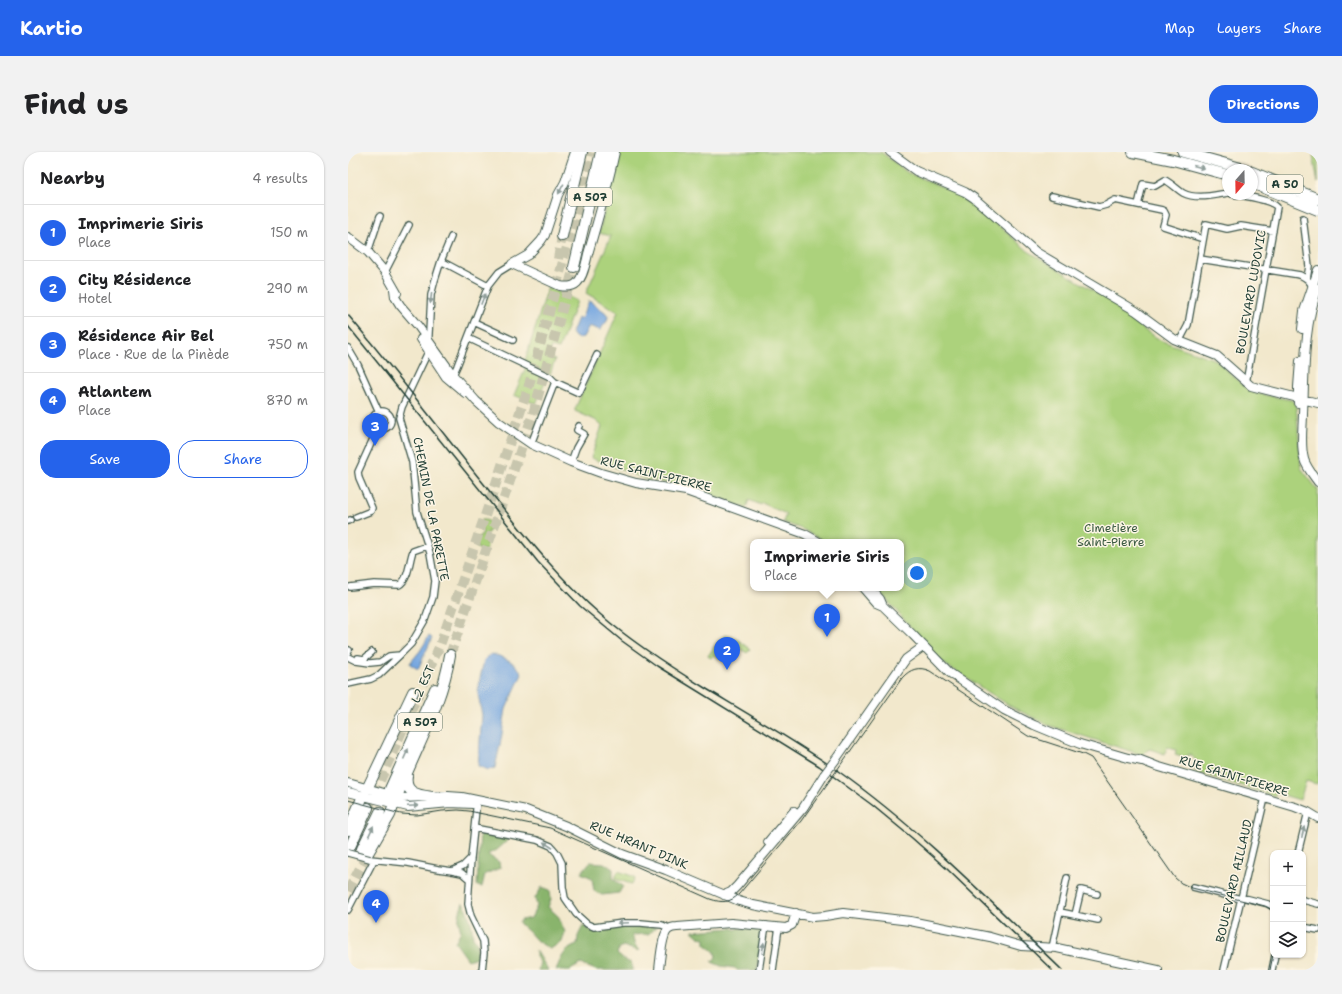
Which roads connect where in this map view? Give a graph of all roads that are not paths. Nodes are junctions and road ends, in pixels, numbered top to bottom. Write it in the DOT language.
graph roads {
  1 [pos="575,152"];
  2 [pos="582,152"];
  3 [pos="601,152"];
  4 [pos="609,152"];
  5 [pos="615,152"];
  6 [pos="890,152"];
  7 [pos="1133,152"];
  8 [pos="1183,152"];
  9 [pos="1226,164"];
  10 [pos="1222,173"];
  11 [pos="1258,174"];
  12 [pos="1258,185"];
  13 [pos="1222,194"];
  14 [pos="1052,196"];
  15 [pos="1318,199"];
  16 [pos="1258,200"];
  17 [pos="1138,205"];
  18 [pos="1318,210"];
  19 [pos="380,216"];
  20 [pos="1302,218"];
  21 [pos="409,225"];
  22 [pos="1273,231"];
  23 [pos="562,236"];
  24 [pos="348,237"];
  25 [pos="452,237"];
  26 [pos="1203,239"];
  27 [pos="580,242"];
  28 [pos="368,252"];
  29 [pos="1200,258"];
  30 [pos="441,261"];
  31 [pos="512,264"];
  32 [pos="574,267"];
  33 [pos="1266,269"];
  34 [pos="385,272"];
  35 [pos="1308,272"];
  36 [pos="1318,272"];
  37 [pos="1300,275"];
  38 [pos="1307,279"];
  39 [pos="488,286"];
  40 [pos="1316,288"];
  41 [pos="411,319"];
  42 [pos="474,322"];
  43 [pos="468,338"];
  44 [pos="514,340"];
  45 [pos="1179,342"];
  46 [pos="429,343"];
  47 [pos="348,348"];
  48 [pos="428,352"];
  49 [pos="597,354"];
  50 [pos="443,374"];
  51 [pos="453,375"];
  52 [pos="555,382"];
  53 [pos="1246,383"];
  54 [pos="1300,400"];
  55 [pos="476,401"];
  56 [pos="1318,403"];
  57 [pos="379,412"];
  58 [pos="399,418"];
  59 [pos="392,420"];
  60 [pos="579,426"];
  61 [pos="378,428"];
  62 [pos="531,444"];
  63 [pos="571,462"];
  64 [pos="1318,482"];
  65 [pos="356,517"];
  66 [pos="814,539"];
  67 [pos="427,546"];
  68 [pos="350,587"];
  69 [pos="866,591"];
  70 [pos="873,591"];
  71 [pos="883,606"];
  72 [pos="904,626"];
  73 [pos="922,648"];
  74 [pos="372,652"];
  75 [pos="349,655"];
  76 [pos="400,655"];
  77 [pos="909,656"];
  78 [pos="348,684"];
  79 [pos="413,692"];
  80 [pos="407,772"];
  81 [pos="348,783"];
  82 [pos="348,792"];
  83 [pos="365,792"];
  84 [pos="394,797"];
  85 [pos="433,797"];
  86 [pos="1265,798"];
  87 [pos="477,802"];
  88 [pos="368,808"];
  89 [pos="380,812"];
  90 [pos="1308,812"];
  91 [pos="1318,818"];
  92 [pos="474,828"];
  93 [pos="348,830"];
  94 [pos="1299,850"];
  95 [pos="348,852"];
  96 [pos="368,856"];
  97 [pos="471,858"];
  98 [pos="452,871"];
  99 [pos="1067,878"];
  100 [pos="469,879"];
  101 [pos="1192,887"];
  102 [pos="1097,894"];
  103 [pos="724,895"];
  104 [pos="1241,898"];
  105 [pos="1306,901"];
  106 [pos="1318,904"];
  107 [pos="1270,905"];
  108 [pos="348,910"];
  109 [pos="792,912"];
  110 [pos="1060,912"];
  111 [pos="1075,916"];
  112 [pos="1098,920"];
  113 [pos="766,926"];
  114 [pos="780,927"];
  115 [pos="669,928"];
  116 [pos="1306,928"];
  117 [pos="1318,930"];
  118 [pos="1052,948"];
  119 [pos="1274,958"];
  120 [pos="482,970"];
  121 [pos="659,970"];
  122 [pos="759,970"];
  123 [pos="773,970"];
  124 [pos="1158,970"];
  125 [pos="1224,970"];
  126 [pos="1272,970"];
  1 -- 31 [label="street, one-way"];
  2 -- 23 [label="highway"];
  3 -- 27 [label="highway, A 507"];
  4 -- 27 [label="highway"];
  5 -- 31 [label="street"];
  6 -- 45 [label="street"];
  7 -- 10 [label="highway, one-way"];
  8 -- 9 [label="highway"];
  11 -- 15 [label="highway, A 50"];
  12 -- 18 [label="highway, A 50"];
  13 -- 17 [label="street"];
  14 -- 17 [label="street"];
  16 -- 22 [label="street, BOULEVARD LUDOVIC"];
  17 -- 26 [label="street"];
  19 -- 28 [label="street"];
  20 -- 35 [label="street"];
  21 -- 34 [label="street"];
  22 -- 26 [label="street"];
  22 -- 33 [label="street, BOULEVARD LUDOVIC"];
  24 -- 28 [label="street"];
  25 -- 30 [label="street"];
  26 -- 29 [label="street"];
  27 -- 32 [label="highway, A 507"];
  28 -- 34 [label="street"];
  29 -- 33 [label="street"];
  29 -- 45 [label="street"];
  30 -- 39 [label="street"];
  30 -- 46 [label="street, one-way"];
  31 -- 39 [label="street"];
  33 -- 37 [label="street"];
  33 -- 53 [label="street, BOULEVARD LUDOVIC"];
  34 -- 41 [label="street"];
  35 -- 36 [label="street"];
  35 -- 37 [label="street"];
  35 -- 38 [label="street"];
  36 -- 40 [label="street"];
  37 -- 38 [label="street"];
  38 -- 40 [label="street"];
  42 -- 39 [label="street, one-way"];
  40 -- 54 [label="street"];
  41 -- 46 [label="street, RUE SAINT-PIERRE"];
  41 -- 48 [label="street, RUE SAINT-PIERRE"];
  42 -- 43 [label="street"];
  42 -- 44 [label="street"];
  43 -- 51 [label="street"];
  43 -- 52 [label="street"];
  45 -- 53 [label="street"];
  46 -- 48 [label="street"];
  46 -- 51 [label="street, RUE SAINT-PIERRE"];
  47 -- 57 [label="street"];
  48 -- 50 [label="street, RUE SAINT-PIERRE"];
  48 -- 58 [label="street"];
  49 -- 52 [label="street"];
  50 -- 51 [label="street"];
  50 -- 55 [label="street, RUE SAINT-PIERRE"];
  51 -- 55 [label="street, RUE SAINT-PIERRE"];
  52 -- 62 [label="street"];
  53 -- 54 [label="street"];
  54 -- 56 [label="street"];
  54 -- 64 [label="street"];
  55 -- 62 [label="street, RUE SAINT-PIERRE"];
  57 -- 59 [label="street"];
  57 -- 61 [label="street"];
  58 -- 59 [label="street"];
  58 -- 67 [label="street, CHEMIN DE LA PARETTE"];
  59 -- 61 [label="street"];
  60 -- 63 [label="street"];
  61 -- 65 [label="street"];
  62 -- 63 [label="street, RUE SAINT-PIERRE"];
  63 -- 66 [label="street, RUE SAINT-PIERRE"];
  67 -- 68 [label="street"];
  67 -- 76 [label="street, CHEMIN DE LA PARETTE"];
  69 -- 71 [label="street, RUE SAINT-PIERRE"];
  70 -- 71 [label="street, RUE SAINT-PIERRE"];
  71 -- 72 [label="street, RUE SAINT-PIERRE"];
  72 -- 73 [label="street, RUE SAINT-PIERRE"];
  72 -- 77 [label="street"];
  73 -- 77 [label="street"];
  73 -- 86 [label="street, RUE SAINT-PIERRE"];
  74 -- 75 [label="street"];
  75 -- 76 [label="street"];
  76 -- 78 [label="street, CHEMIN DE LA PARETTE"];
  77 -- 103 [label="street, bridge"];
  79 -- 83 [label="highway"];
  80 -- 84 [label="highway"];
  84 -- 80 [label="highway, L2 EST / A 507, one-way"];
  80 -- 85 [label="highway"];
  81 -- 83 [label="street"];
  82 -- 83 [label="street"];
  83 -- 84 [label="street"];
  83 -- 93 [label="highway"];
  84 -- 85 [label="street"];
  84 -- 87 [label="street, one-way"];
  84 -- 96 [label="highway"];
  85 -- 87 [label="street"];
  86 -- 90 [label="street, RUE SAINT-PIERRE"];
  86 -- 104 [label="street, BOULEVARD AILLAUD"];
  87 -- 92 [label="street"];
  87 -- 103 [label="street, RUE HRANT DINK"];
  88 -- 95 [label="highway"];
  96 -- 89 [label="highway, one-way"];
  90 -- 91 [label="street, RUE SAINT-PIERRE"];
  94 -- 90 [label="street, one-way"];
  92 -- 97 [label="street"];
  115 -- 92 [label="street, one-way"];
  95 -- 96 [label="street, bridge"];
  96 -- 98 [label="street"];
  96 -- 108 [label="street"];
  97 -- 98 [label="street"];
  97 -- 100 [label="street"];
  98 -- 100 [label="street"];
  99 -- 110 [label="street"];
  100 -- 120 [label="street"];
  101 -- 104 [label="street"];
  102 -- 111 [label="street"];
  103 -- 109 [label="street, RUE HRANT DINK"];
  104 -- 107 [label="street"];
  104 -- 125 [label="street, BOULEVARD AILLAUD"];
  105 -- 106 [label="street"];
  109 -- 114 [label="street"];
  109 -- 118 [label="street, RUE HRANT DINK"];
  110 -- 111 [label="street"];
  110 -- 118 [label="street"];
  111 -- 112 [label="street"];
  113 -- 114 [label="street"];
  113 -- 115 [label="street"];
  122 -- 113 [label="street, one-way"];
  114 -- 123 [label="street"];
  115 -- 121 [label="street"];
  116 -- 117 [label="street"];
  118 -- 124 [label="street, RUE HRANT DINK"];
  119 -- 126 [label="street"];
}
